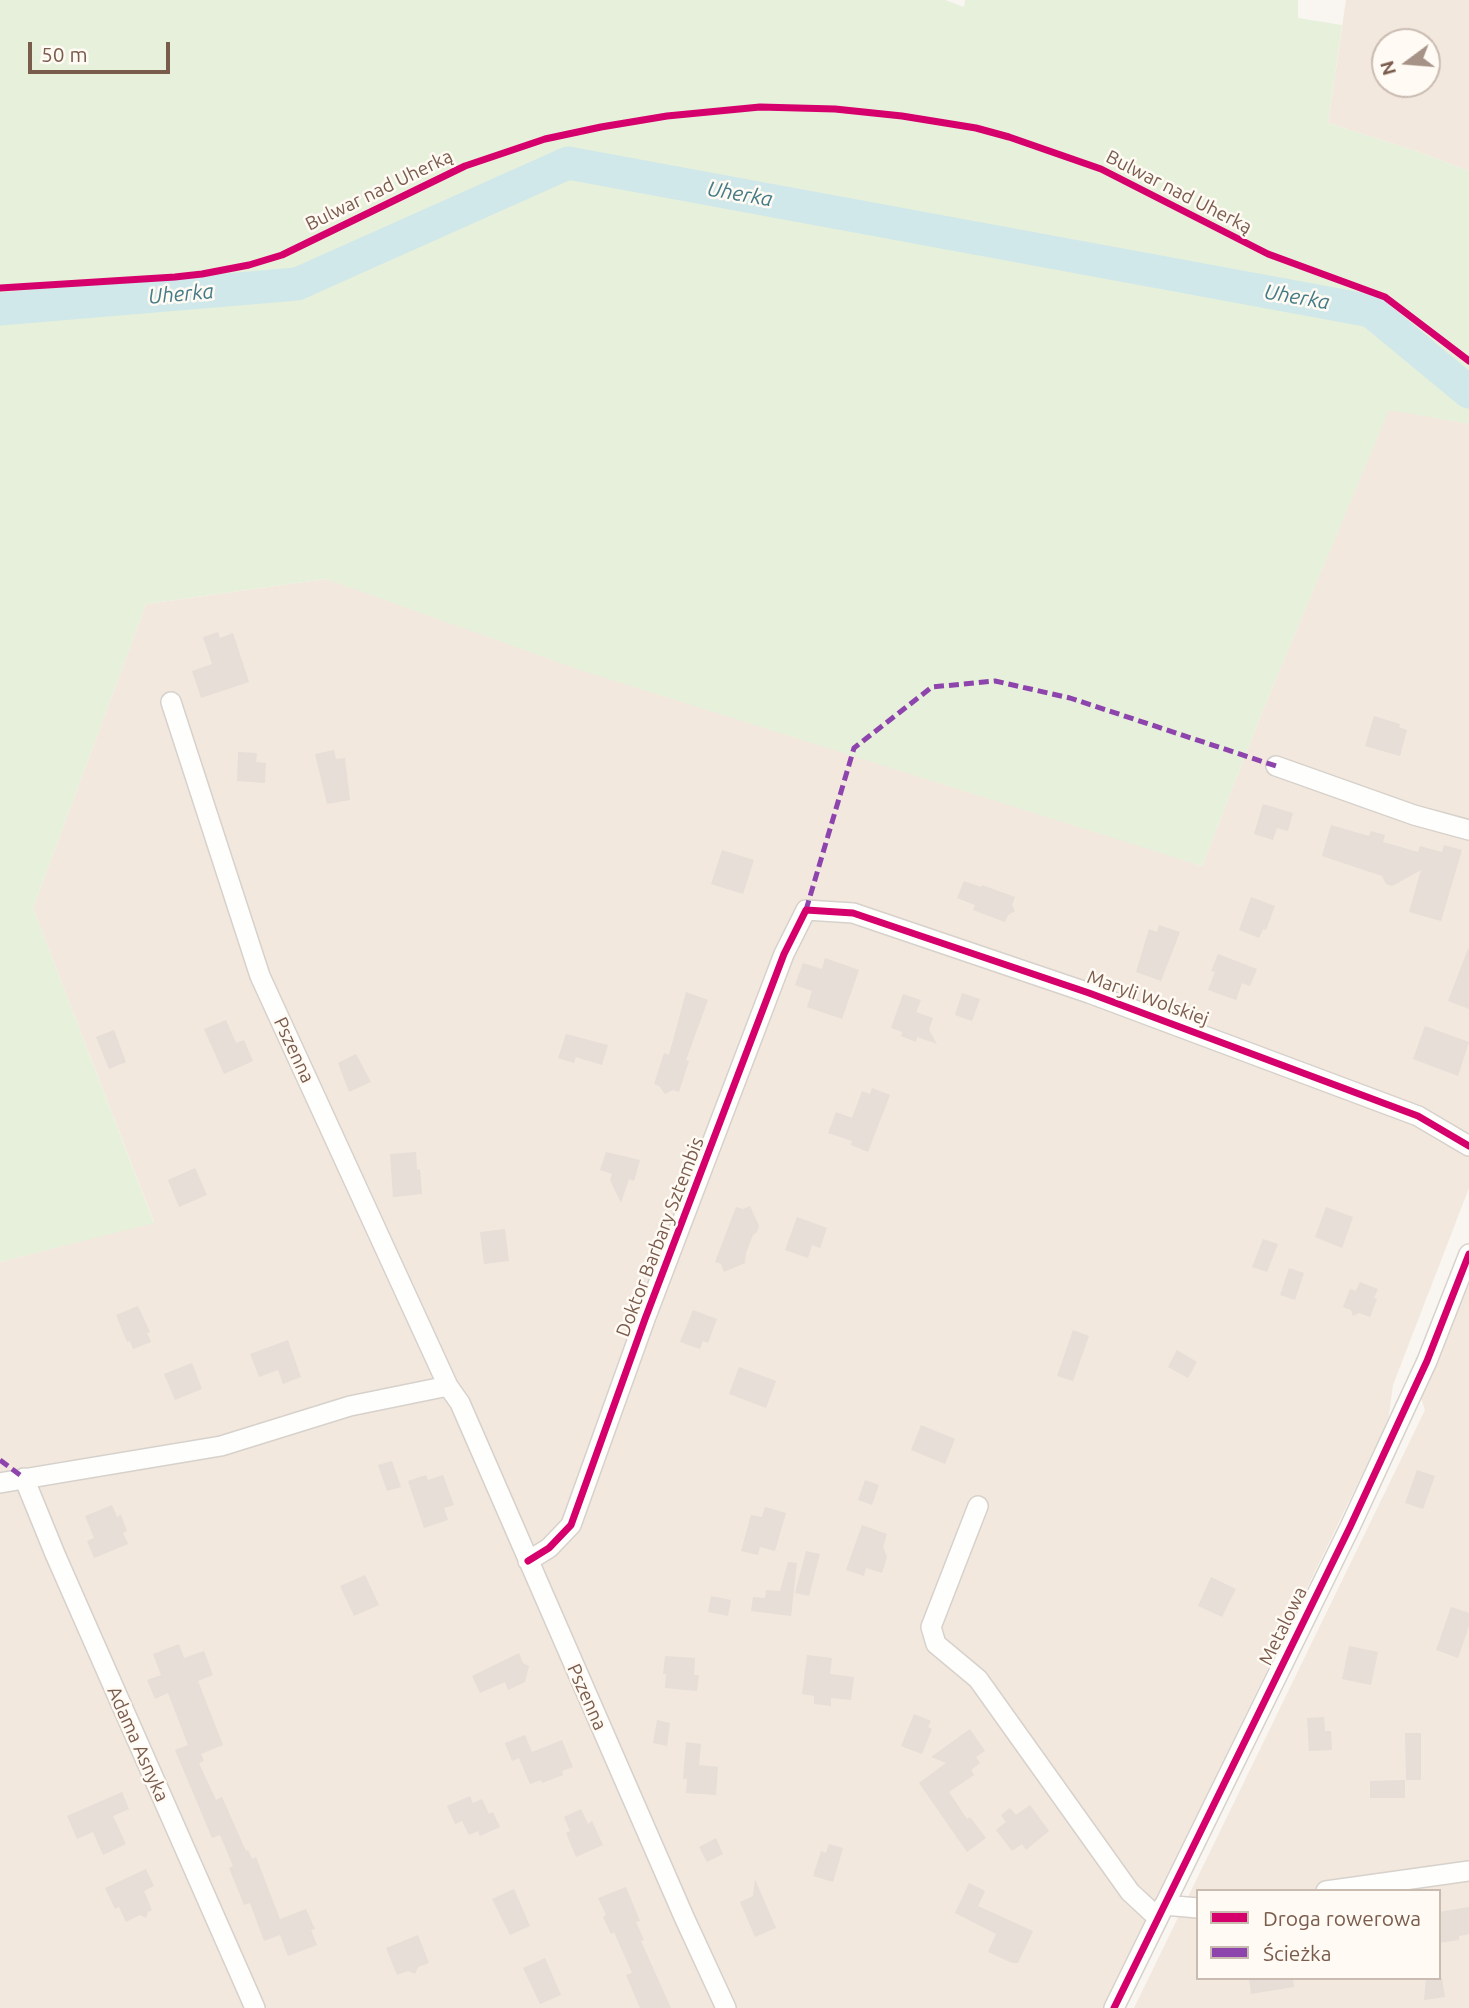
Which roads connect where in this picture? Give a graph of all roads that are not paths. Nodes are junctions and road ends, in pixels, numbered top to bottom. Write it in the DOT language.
graph roads {
  1 [pos="171,702"];
  2 [pos="1276,766"];
  3 [pos="1469,830"];
  4 [pos="806,910"];
  5 [pos="1469,1146"];
  6 [pos="1469,1254"];
  7 [pos="448,1386"];
  8 [pos="24,1478"];
  9 [pos="0,1483"];
  10 [pos="978,1506"];
  11 [pos="528,1560"];
  12 [pos="1469,1871"];
  13 [pos="1340,1889"];
  14 [pos="1196,1908"];
  15 [pos="1161,1911"];
  16 [pos="255,2008"];
  17 [pos="726,2008"];
  18 [pos="1115,2008"];
  1 -- 7 [label="street, Pszenna"];
  2 -- 3 [label="street"];
  4 -- 5 [label="street, Maryli Wolskiej"];
  4 -- 11 [label="street, Doktor Barbary Sztembis"];
  6 -- 15 [label="street, Metalowa"];
  7 -- 8 [label="street"];
  7 -- 11 [label="street, Pszenna"];
  8 -- 9 [label="street"];
  8 -- 16 [label="street, Adama Asnyka"];
  10 -- 15 [label="street"];
  11 -- 17 [label="street, Pszenna"];
  12 -- 13 [label="street"];
  14 -- 15 [label="street"];
  15 -- 18 [label="street, Metalowa"];
}
